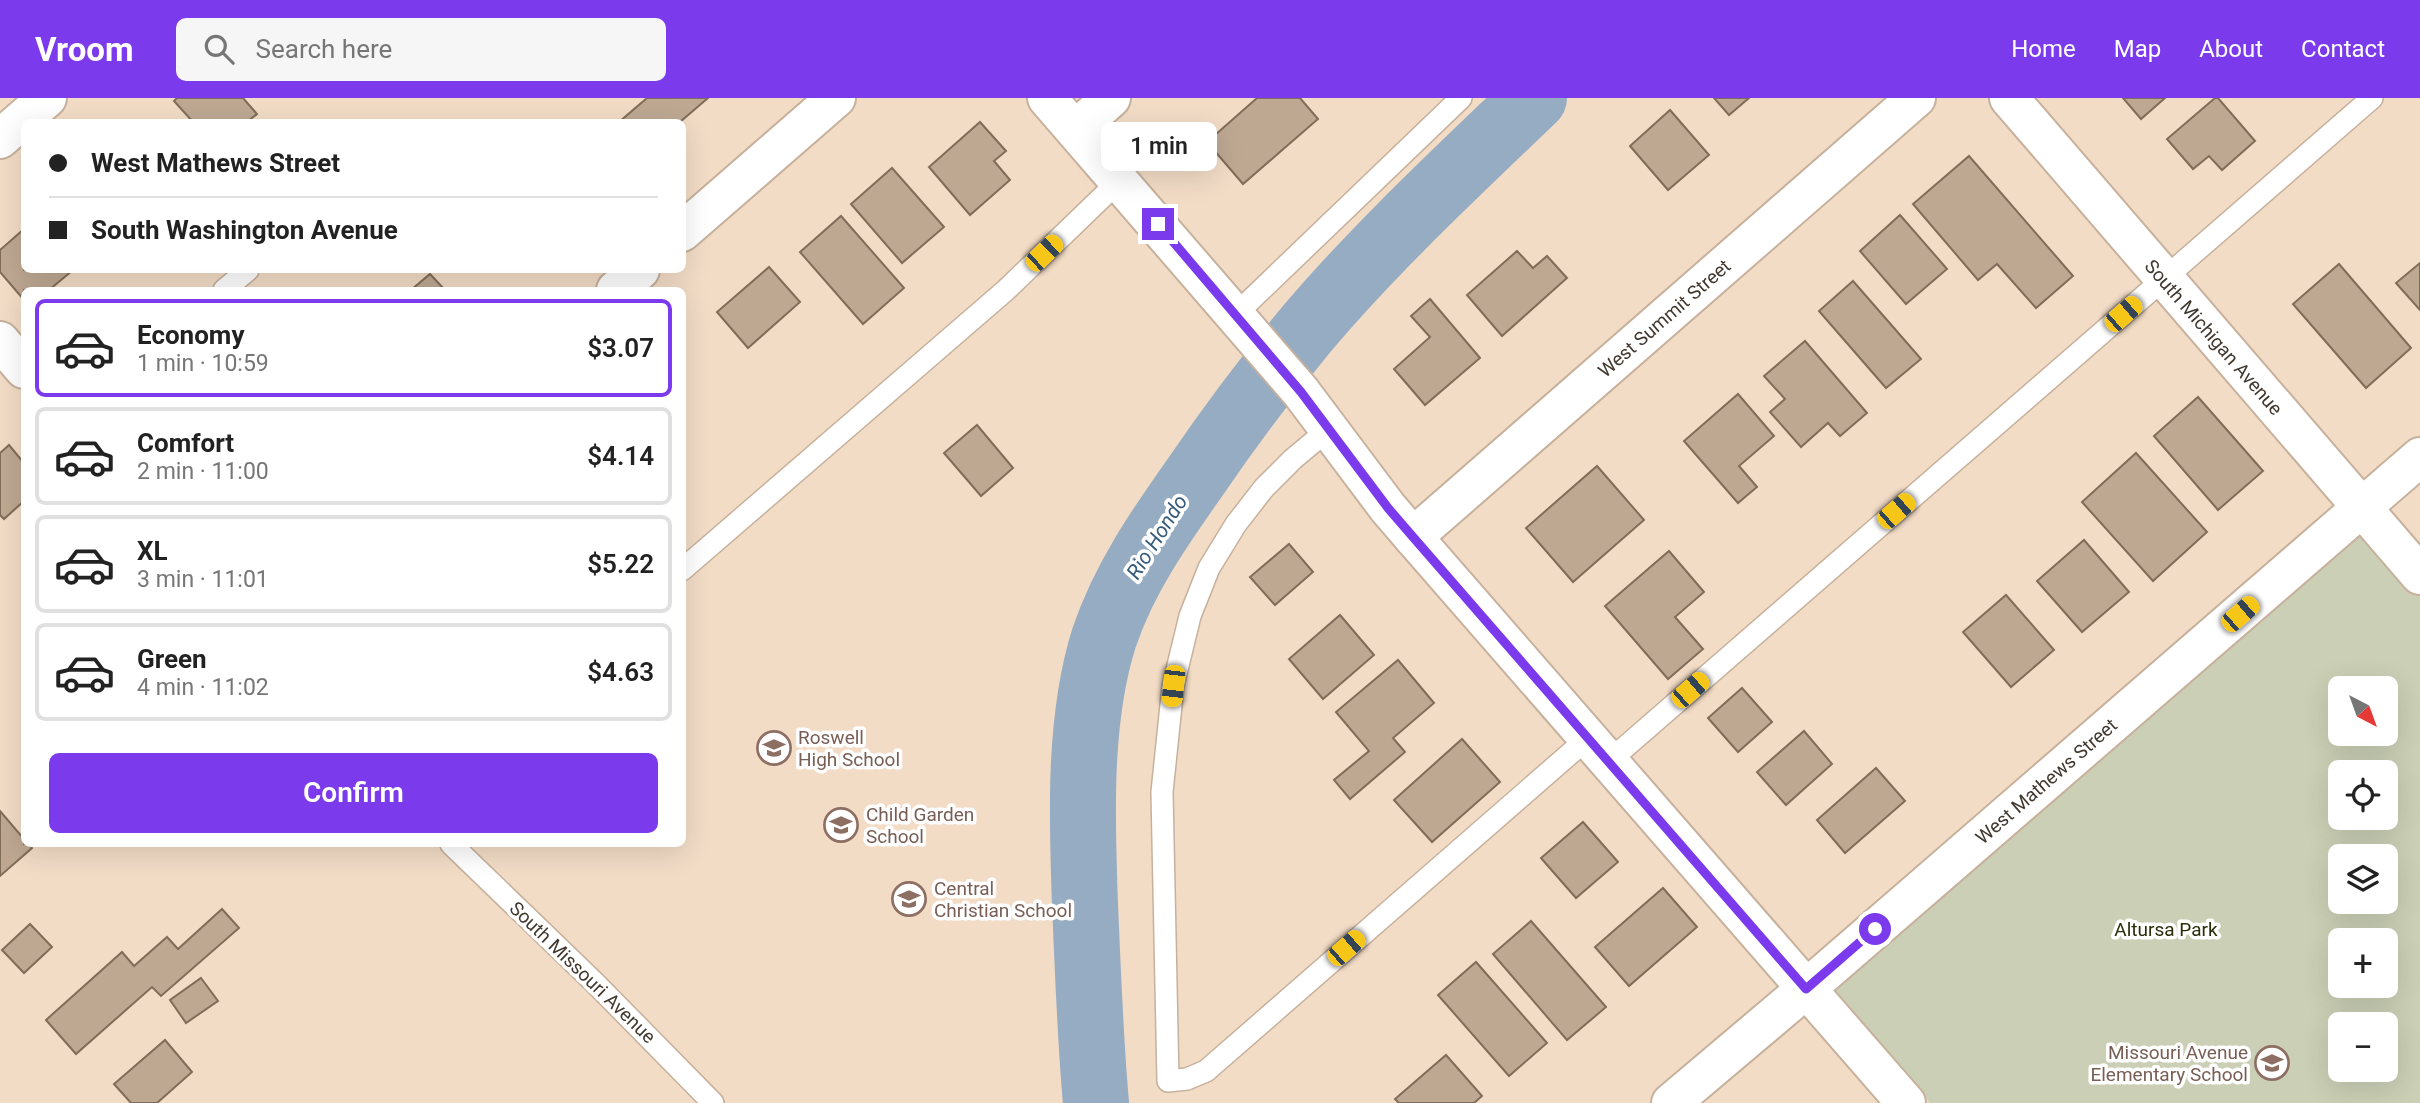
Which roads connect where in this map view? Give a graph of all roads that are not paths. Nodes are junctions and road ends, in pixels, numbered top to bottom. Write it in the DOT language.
graph roads {
  1 [pos="47,98"];
  2 [pos="836,98"];
  3 [pos="1047,98"];
  4 [pos="1111,98"];
  5 [pos="1461,98"];
  6 [pos="1916,98"];
  7 [pos="2009,98"];
  8 [pos="2372,98"];
  9 [pos="23,119"];
  10 [pos="21,121"];
  11 [pos="1075,130"];
  12 [pos="0,139"];
  13 [pos="1120,180"];
  14 [pos="686,229"];
  15 [pos="244,273"];
  16 [pos="636,273"];
  17 [pos="2164,278"];
  18 [pos="228,287"];
  19 [pos="620,287"];
  20 [pos="1235,315"];
  21 [pos="0,341"];
  22 [pos="21,366"];
  23 [pos="1329,429"];
  24 [pos="2420,457"];
  25 [pos="2362,508"];
  26 [pos="1413,537"];
  27 [pos="686,567"];
  28 [pos="2420,575"];
  29 [pos="1598,750"];
  30 [pos="454,847"];
  31 [pos="1806,989"];
  32 [pos="713,1103"];
  33 [pos="1671,1103"];
  34 [pos="1906,1103"];
  1 -- 9 [label="street"];
  2 -- 14 [label="street"];
  3 -- 11 [label="street"];
  4 -- 11 [label="street"];
  5 -- 20 [label="lane"];
  6 -- 26 [label="street, West Summit Street"];
  7 -- 17 [label="street, South Michigan Avenue"];
  8 -- 17 [label="lane"];
  10 -- 12 [label="street"];
  11 -- 13 [label="street"];
  13 -- 20 [label="street"];
  13 -- 27 [label="lane"];
  15 -- 18 [label="lane"];
  16 -- 19 [label="street"];
  17 -- 25 [label="street, South Michigan Avenue"];
  17 -- 29 [label="lane"];
  20 -- 23 [label="street"];
  21 -- 22 [label="street"];
  23 -- 26 [label="street"];
  23 -- 29 [label="lane"];
  24 -- 25 [label="street, West Mathews Street"];
  25 -- 28 [label="street, South Michigan Avenue"];
  25 -- 31 [label="street, West Mathews Street"];
  26 -- 29 [label="street"];
  29 -- 31 [label="street"];
  30 -- 32 [label="lane, South Missouri Avenue"];
  31 -- 33 [label="street, West Mathews Street"];
  31 -- 34 [label="street"];
}
